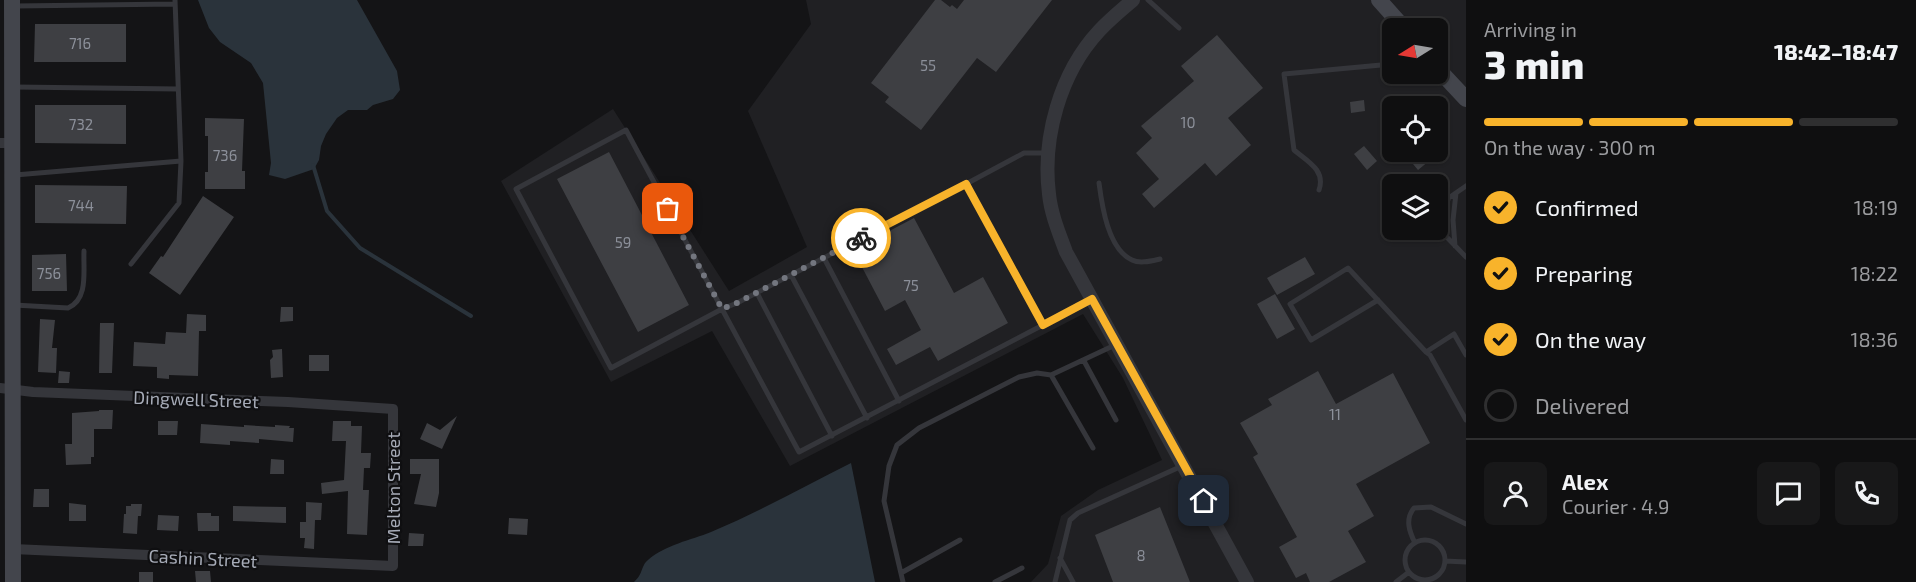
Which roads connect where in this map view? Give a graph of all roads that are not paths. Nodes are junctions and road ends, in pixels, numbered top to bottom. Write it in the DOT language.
graph roads {
  1 [pos="1132,0"];
  2 [pos="1148,0"];
  3 [pos="1379,0"];
  4 [pos="175,2"];
  5 [pos="12,3"];
  6 [pos="1395,18"];
  7 [pos="1179,28"];
  8 [pos="1382,65"];
  9 [pos="1448,80"];
  10 [pos="12,87"];
  11 [pos="178,89"];
  12 [pos="1466,99"];
  13 [pos="6,143"];
  14 [pos="1048,153"];
  15 [pos="181,161"];
  16 [pos="12,176"];
  17 [pos="1099,183"];
  18 [pos="966,184"];
  19 [pos="1466,186"];
  20 [pos="1319,189"];
  21 [pos="1456,193"];
  22 [pos="1449,197"];
  23 [pos="1448,200"];
  24 [pos="1448,238"];
  25 [pos="1455,246"];
  26 [pos="84,251"];
  27 [pos="1466,257"];
  28 [pos="824,258"];
  29 [pos="1160,259"];
  30 [pos="130,264"];
  31 [pos="791,275"];
  32 [pos="757,293"];
  33 [pos="1092,299"];
  34 [pos="1378,300"];
  35 [pos="13,305"];
  36 [pos="722,309"];
  37 [pos="1043,325"];
  38 [pos="1117,344"];
  39 [pos="1426,352"];
  40 [pos="1466,355"];
  41 [pos="1084,361"];
  42 [pos="1051,375"];
  43 [pos="7,388"];
  44 [pos="899,401"];
  45 [pos="393,409"];
  46 [pos="867,418"];
  47 [pos="1116,420"];
  48 [pos="1466,420"];
  49 [pos="832,436"];
  50 [pos="1093,448"];
  51 [pos="1184,466"];
  52 [pos="1466,524"];
  53 [pos="960,540"];
  54 [pos="1415,543"];
  55 [pos="12,549"];
  56 [pos="1060,558"];
  57 [pos="1445,561"];
  58 [pos="1466,562"];
  59 [pos="393,566"];
  60 [pos="1022,568"];
  61 [pos="1409,572"];
  62 [pos="901,573"];
  63 [pos="13,582"];
  64 [pos="903,582"];
  65 [pos="995,582"];
  66 [pos="1055,582"];
  67 [pos="1073,582"];
  68 [pos="1246,582"];
  69 [pos="1396,582"];
  1 -- 14 [label="street"];
  2 -- 7 [label="lane"];
  3 -- 6 [label="main road"];
  4 -- 5 [label="lane"];
  4 -- 11 [label="lane"];
  5 -- 10 [label="main road"];
  8 -- 20 [label="lane"];
  9 -- 12 [label="main road"];
  10 -- 11 [label="lane"];
  10 -- 13 [label="main road"];
  11 -- 15 [label="lane"];
  13 -- 16 [label="main road"];
  14 -- 18 [label="lane"];
  14 -- 33 [label="street"];
  15 -- 16 [label="lane"];
  15 -- 30 [label="lane"];
  16 -- 35 [label="main road"];
  17 -- 29 [label="lane"];
  18 -- 28 [label="lane"];
  18 -- 37 [label="lane"];
  19 -- 21 [label="lane"];
  21 -- 22 [label="lane"];
  21 -- 25 [label="lane"];
  22 -- 23 [label="lane"];
  24 -- 25 [label="lane"];
  25 -- 27 [label="lane"];
  26 -- 35 [label="lane"];
  28 -- 31 [label="lane"];
  28 -- 44 [label="lane"];
  31 -- 32 [label="lane"];
  31 -- 46 [label="lane"];
  32 -- 36 [label="lane"];
  32 -- 49 [label="lane"];
  33 -- 37 [label="lane"];
  33 -- 38 [label="street"];
  34 -- 34 [label="lane"];
  34 -- 39 [label="lane"];
  35 -- 43 [label="main road"];
  36 -- 36 [label="lane"];
  36 -- 49 [label="lane"];
  37 -- 44 [label="lane"];
  38 -- 41 [label="lane"];
  38 -- 51 [label="street"];
  39 -- 40 [label="lane"];
  39 -- 48 [label="lane"];
  41 -- 42 [label="lane"];
  41 -- 47 [label="lane"];
  42 -- 50 [label="lane"];
  42 -- 62 [label="lane"];
  43 -- 45 [label="street, Dingwell Street"];
  43 -- 55 [label="main road"];
  44 -- 46 [label="lane"];
  45 -- 59 [label="street, Melton Street"];
  46 -- 49 [label="lane"];
  51 -- 56 [label="lane"];
  51 -- 68 [label="street"];
  52 -- 54 [label="lane"];
  53 -- 62 [label="lane"];
  54 -- 57 [label="lane"];
  54 -- 61 [label="lane"];
  55 -- 59 [label="street, Cashin Street"];
  55 -- 63 [label="main road"];
  56 -- 66 [label="lane"];
  56 -- 67 [label="lane"];
  57 -- 58 [label="lane"];
  57 -- 61 [label="lane"];
  60 -- 65 [label="lane"];
  61 -- 69 [label="lane"];
  62 -- 64 [label="lane"];
}
